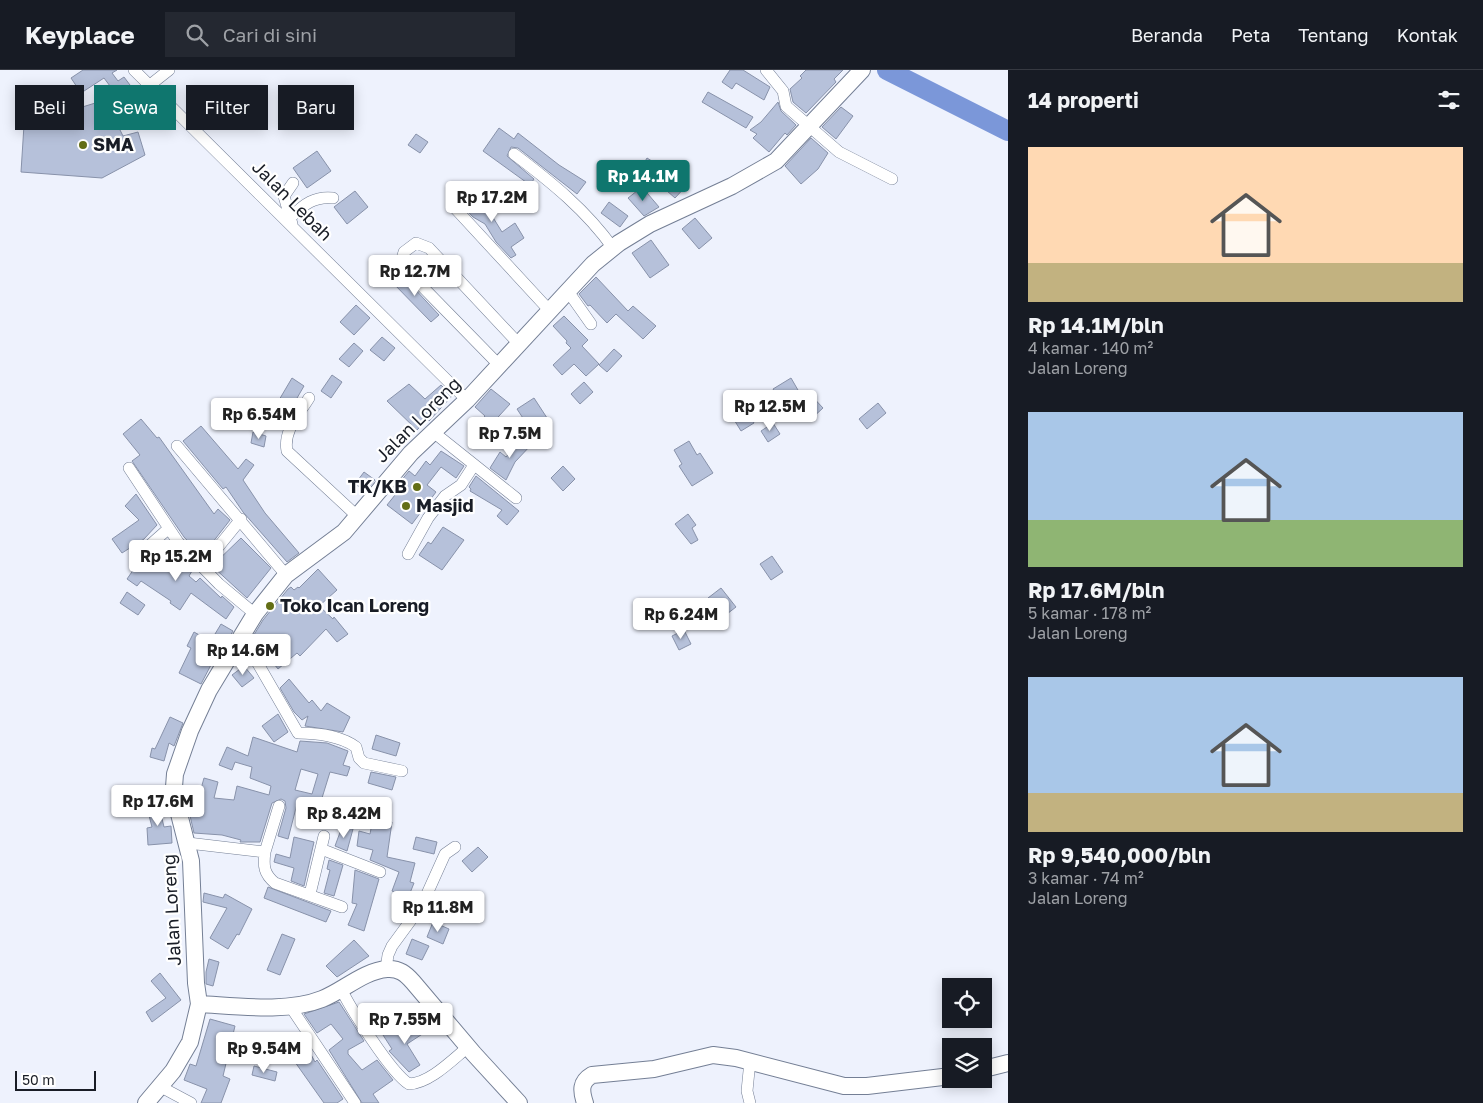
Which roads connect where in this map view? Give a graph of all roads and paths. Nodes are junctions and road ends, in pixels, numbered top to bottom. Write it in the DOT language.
graph roads {
  1 [pos="134,70"];
  2 [pos="169,70"];
  3 [pos="766,70"];
  4 [pos="862,70"];
  5 [pos="149,85"];
  6 [pos="151,85"];
  7 [pos="176,111"];
  8 [pos="810,126"];
  9 [pos="514,154"];
  10 [pos="892,179"];
  11 [pos="293,183"];
  12 [pos="334,198"];
  13 [pos="453,206"];
  14 [pos="292,221"];
  15 [pos="613,248"];
  16 [pos="567,290"];
  17 [pos="549,310"];
  18 [pos="591,324"];
  19 [pos="518,344"];
  20 [pos="499,365"];
  21 [pos="309,398"];
  22 [pos="467,400"];
  23 [pos="432,431"];
  24 [pos="177,446"];
  25 [pos="474,465"];
  26 [pos="129,468"];
  27 [pos="516,498"];
  28 [pos="357,516"];
  29 [pos="241,519"];
  30 [pos="168,529"];
  31 [pos="142,552"];
  32 [pos="408,554"];
  33 [pos="202,567"];
  34 [pos="286,575"];
  35 [pos="255,614"];
  36 [pos="242,636"];
  37 [pos="402,771"];
  38 [pos="279,806"];
  39 [pos="324,836"];
  40 [pos="188,843"];
  41 [pos="455,847"];
  42 [pos="321,849"];
  43 [pos="265,852"];
  44 [pos="380,872"];
  45 [pos="310,894"];
  46 [pos="342,907"];
  47 [pos="386,969"];
  48 [pos="341,989"];
  49 [pos="199,1004"];
  50 [pos="290,1006"];
  51 [pos="468,1047"];
  52 [pos="750,1061"];
  53 [pos="1008,1063"];
  54 [pos="992,1067"];
  55 [pos="942,1077"];
  56 [pos="161,1087"];
  57 [pos="146,1103"];
  58 [pos="192,1103"];
  59 [pos="355,1103"];
  60 [pos="519,1103"];
  61 [pos="585,1103"];
  62 [pos="750,1103"];
  1 -- 5 [label="street, Jalan Lebah"];
  2 -- 6 [label="street"];
  3 -- 8 [label="street"];
  4 -- 8 [label="street, Jalan Loreng"];
  7 -- 14 [label="street, Jalan Lebah"];
  8 -- 10 [label="street"];
  8 -- 15 [label="street, Jalan Loreng"];
  9 -- 15 [label="street"];
  11 -- 14 [label="street"];
  12 -- 14 [label="street"];
  13 -- 17 [label="street"];
  14 -- 22 [label="street, Jalan Lebah"];
  15 -- 16 [label="street, Jalan Loreng"];
  16 -- 17 [label="street, Jalan Loreng"];
  16 -- 18 [label="street"];
  17 -- 19 [label="street, Jalan Loreng"];
  19 -- 20 [label="street, Jalan Loreng"];
  19 -- 20 [label="street"];
  20 -- 22 [label="street, Jalan Loreng"];
  21 -- 28 [label="street"];
  22 -- 23 [label="street, Jalan Loreng"];
  23 -- 25 [label="street"];
  23 -- 28 [label="street, Jalan Loreng"];
  24 -- 29 [label="street"];
  25 -- 27 [label="street"];
  25 -- 32 [label="street"];
  26 -- 30 [label="street"];
  28 -- 34 [label="street, Jalan Loreng"];
  29 -- 33 [label="street"];
  29 -- 34 [label="street"];
  30 -- 31 [label="street"];
  30 -- 33 [label="street"];
  33 -- 35 [label="street"];
  34 -- 35 [label="street, Jalan Loreng"];
  35 -- 36 [label="street, Jalan Loreng"];
  36 -- 37 [label="street"];
  36 -- 40 [label="street, Jalan Loreng"];
  38 -- 43 [label="street"];
  39 -- 42 [label="street"];
  40 -- 43 [label="street"];
  40 -- 49 [label="street, Jalan Loreng"];
  41 -- 47 [label="street"];
  42 -- 44 [label="street"];
  42 -- 45 [label="street"];
  43 -- 45 [label="street"];
  45 -- 46 [label="street"];
  47 -- 48 [label="street"];
  47 -- 51 [label="street"];
  48 -- 50 [label="street"];
  48 -- 51 [label="street"];
  49 -- 50 [label="street"];
  49 -- 56 [label="street, Jalan Loreng"];
  50 -- 59 [label="street"];
  51 -- 60 [label="street"];
  52 -- 55 [label="street"];
  52 -- 61 [label="street"];
  52 -- 62 [label="street"];
  53 -- 54 [label="street"];
  56 -- 57 [label="street, Jalan Loreng"];
  56 -- 58 [label="street"];
}
